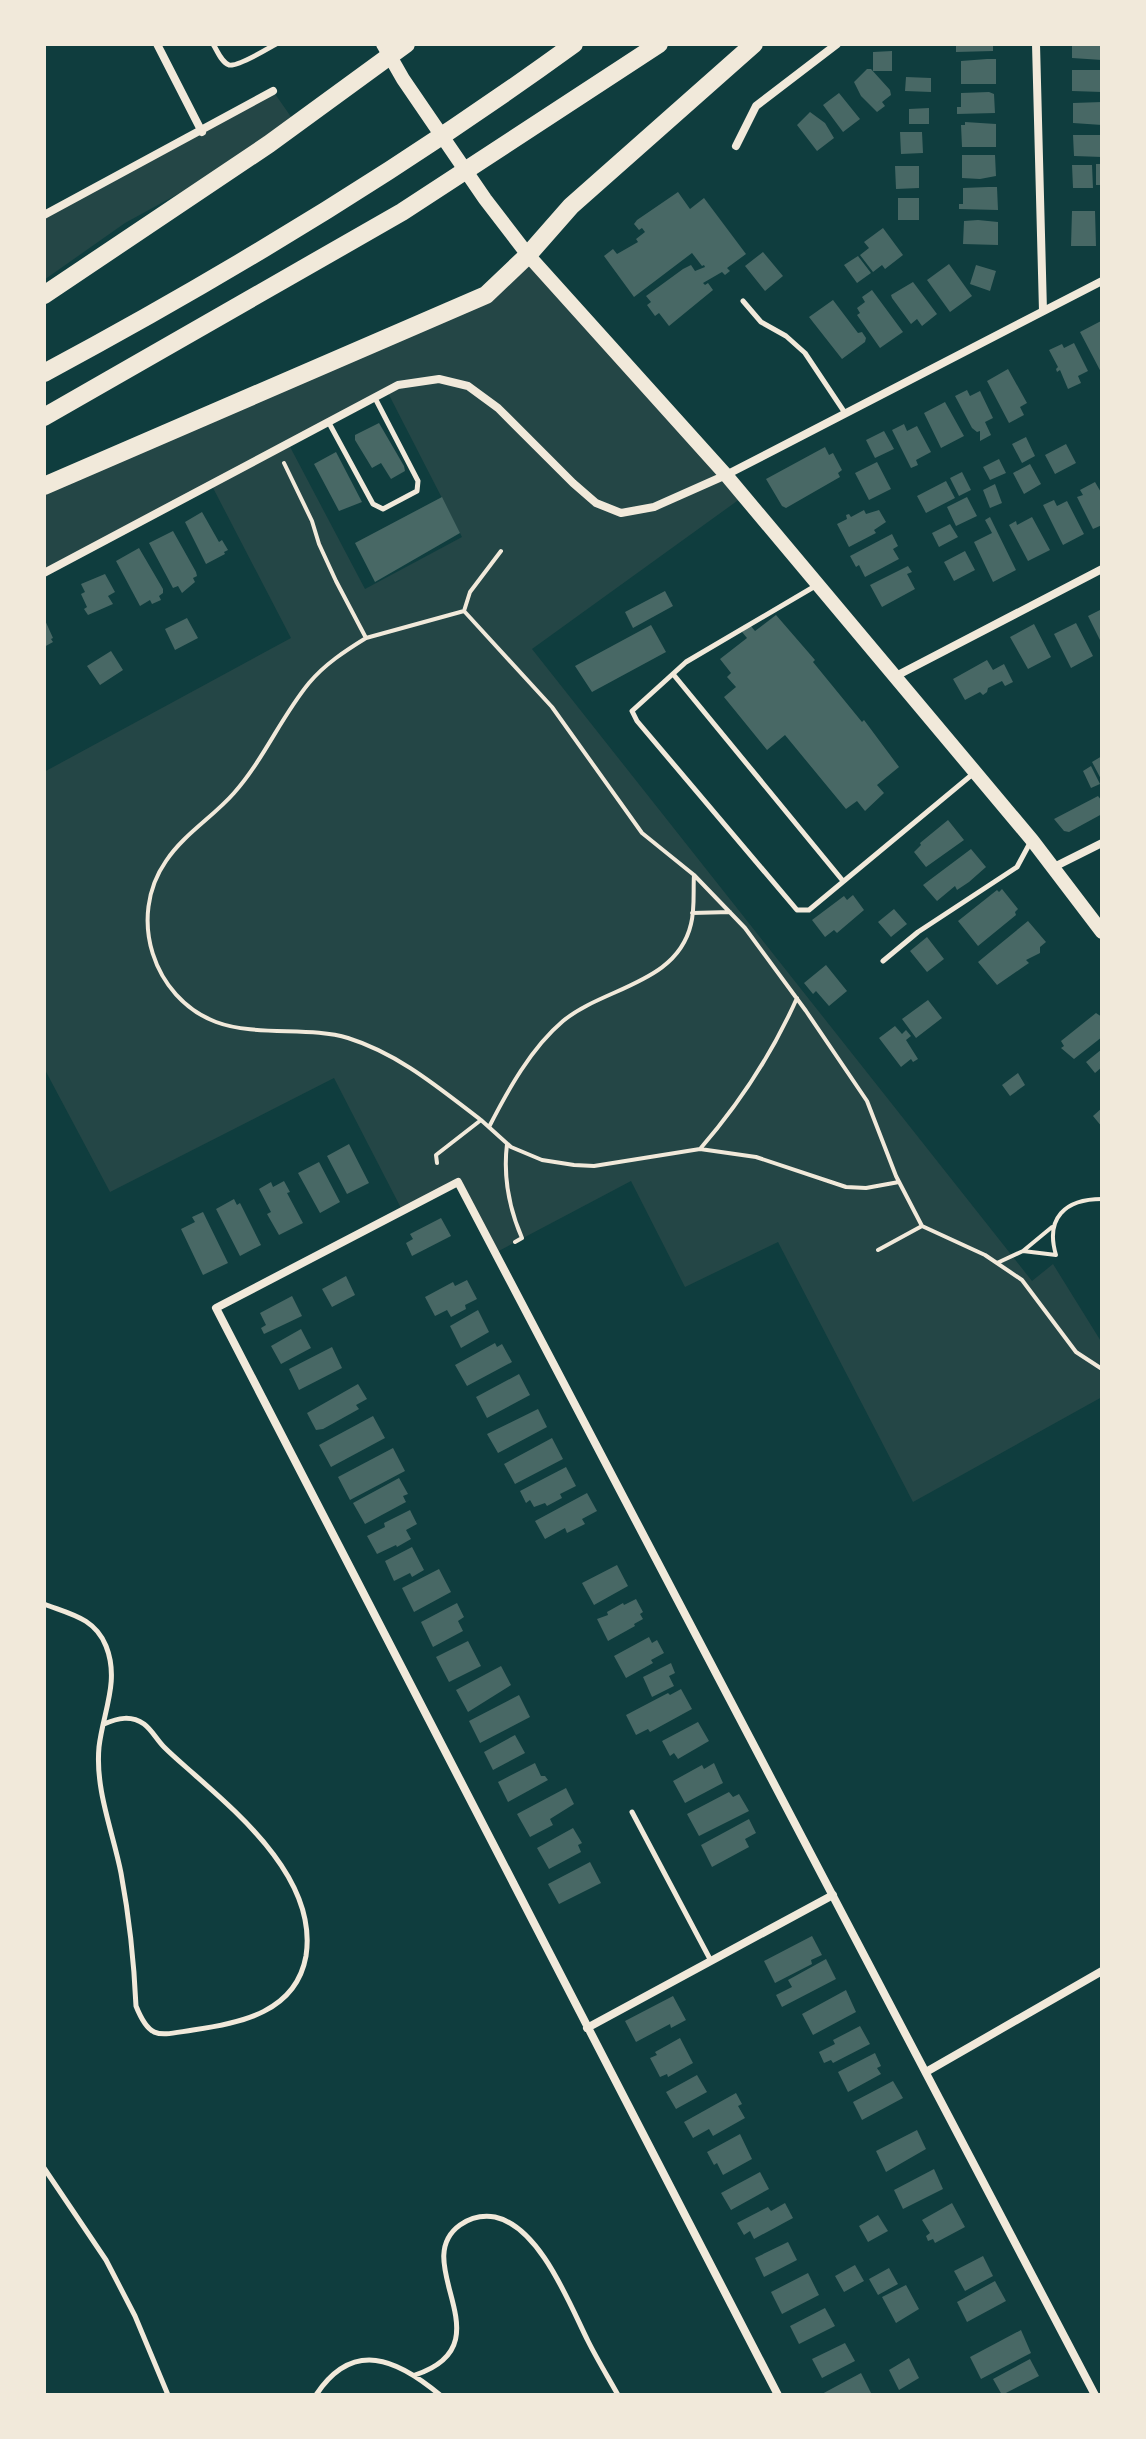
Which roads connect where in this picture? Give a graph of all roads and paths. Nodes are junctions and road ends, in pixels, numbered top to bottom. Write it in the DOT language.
graph roads {
  1 [pos="157,44"];
  2 [pos="213,44"];
  3 [pos="276,44"];
  4 [pos="406,44"];
  5 [pos="574,44"];
  6 [pos="659,44"];
  7 [pos="754,44"];
  8 [pos="837,44"];
  9 [pos="1036,44"];
  10 [pos="387,49"];
  11 [pos="273,91"];
  12 [pos="202,132"];
  13 [pos="736,146"];
  14 [pos="44,215"];
  15 [pos="528,255"];
  16 [pos="1102,281"];
  17 [pos="44,295"];
  18 [pos="743,301"];
  19 [pos="1043,311"];
  20 [pos="44,373"];
  21 [pos="374,398"];
  22 [pos="845,413"];
  23 [pos="44,417"];
  24 [pos="328,422"];
  25 [pos="284,463"];
  26 [pos="726,475"];
  27 [pos="44,486"];
  28 [pos="501,551"];
  29 [pos="1102,569"];
  30 [pos="44,573"];
  31 [pos="818,584"];
  32 [pos="464,611"];
  33 [pos="366,638"];
  34 [pos="673,674"];
  35 [pos="896,676"];
  36 [pos="975,772"];
  37 [pos="1032,840"];
  38 [pos="1102,843"];
  39 [pos="1054,867"];
  40 [pos="694,875"];
  41 [pos="843,881"];
  42 [pos="731,912"];
  43 [pos="692,913"];
  44 [pos="1102,932"];
  45 [pos="883,961"];
  46 [pos="797,998"];
  47 [pos="481,1120"];
  48 [pos="489,1128"];
  49 [pos="507,1144"];
  50 [pos="700,1149"];
  51 [pos="437,1163"];
  52 [pos="899,1182"];
  53 [pos="1102,1199"];
  54 [pos="922,1226"];
  55 [pos="1052,1226"];
  56 [pos="515,1242"];
  57 [pos="878,1250"];
  58 [pos="1023,1251"];
  59 [pos="997,1263"];
  60 [pos="1102,1369"];
  61 [pos="44,1604"];
  62 [pos="104,1724"];
  63 [pos="632,1812"];
  64 [pos="833,1895"];
  65 [pos="711,1961"];
  66 [pos="1102,1971"];
  67 [pos="587,2028"];
  68 [pos="926,2072"];
  69 [pos="44,2168"];
  70 [pos="415,2375"];
  71 [pos="168,2395"];
  72 [pos="316,2395"];
  73 [pos="440,2395"];
  74 [pos="618,2395"];
  75 [pos="778,2395"];
  76 [pos="1095,2395"];
  1 -- 12 [label="street"];
  2 -- 3 [label="lane"];
  4 -- 10 [label="highway"];
  5 -- 20 [label="highway"];
  6 -- 23 [label="highway"];
  7 -- 15 [label="highway"];
  8 -- 13 [label="street"];
  9 -- 19 [label="street"];
  10 -- 15 [label="main road"];
  10 -- 17 [label="highway"];
  11 -- 12 [label="street"];
  12 -- 14 [label="street"];
  15 -- 26 [label="main road"];
  15 -- 27 [label="highway"];
  16 -- 19 [label="street"];
  18 -- 22 [label="lane"];
  19 -- 22 [label="street"];
  21 -- 24 [label="street"];
  21 -- 24 [label="lane"];
  21 -- 26 [label="street"];
  22 -- 26 [label="street"];
  24 -- 30 [label="street"];
  25 -- 33 [label="path"];
  26 -- 31 [label="main road"];
  28 -- 32 [label="path"];
  29 -- 35 [label="street"];
  31 -- 34 [label="lane"];
  31 -- 35 [label="main road"];
  32 -- 33 [label="path"];
  32 -- 40 [label="path"];
  33 -- 47 [label="path"];
  34 -- 41 [label="lane"];
  34 -- 41 [label="lane"];
  35 -- 36 [label="main road"];
  36 -- 37 [label="main road"];
  36 -- 41 [label="lane"];
  37 -- 39 [label="main road"];
  37 -- 45 [label="lane"];
  38 -- 39 [label="street"];
  39 -- 44 [label="main road"];
  40 -- 42 [label="path"];
  40 -- 43 [label="path"];
  42 -- 43 [label="path"];
  42 -- 46 [label="path"];
  43 -- 48 [label="path"];
  46 -- 50 [label="path"];
  46 -- 52 [label="path"];
  47 -- 48 [label="path"];
  47 -- 51 [label="path"];
  48 -- 49 [label="path"];
  49 -- 50 [label="path"];
  49 -- 56 [label="path"];
  50 -- 52 [label="path"];
  52 -- 54 [label="path"];
  53 -- 55 [label="path"];
  54 -- 57 [label="path"];
  54 -- 59 [label="path"];
  55 -- 58 [label="path"];
  55 -- 58 [label="path"];
  58 -- 59 [label="path"];
  59 -- 60 [label="path"];
  61 -- 62 [label="lane"];
  62 -- 62 [label="lane"];
  63 -- 65 [label="lane"];
  64 -- 65 [label="street"];
  64 -- 67 [label="street"];
  64 -- 68 [label="street"];
  65 -- 67 [label="street"];
  66 -- 68 [label="street"];
  67 -- 75 [label="street"];
  68 -- 76 [label="street"];
  69 -- 71 [label="lane"];
  70 -- 72 [label="lane"];
  70 -- 73 [label="lane"];
  70 -- 74 [label="lane"];
}
